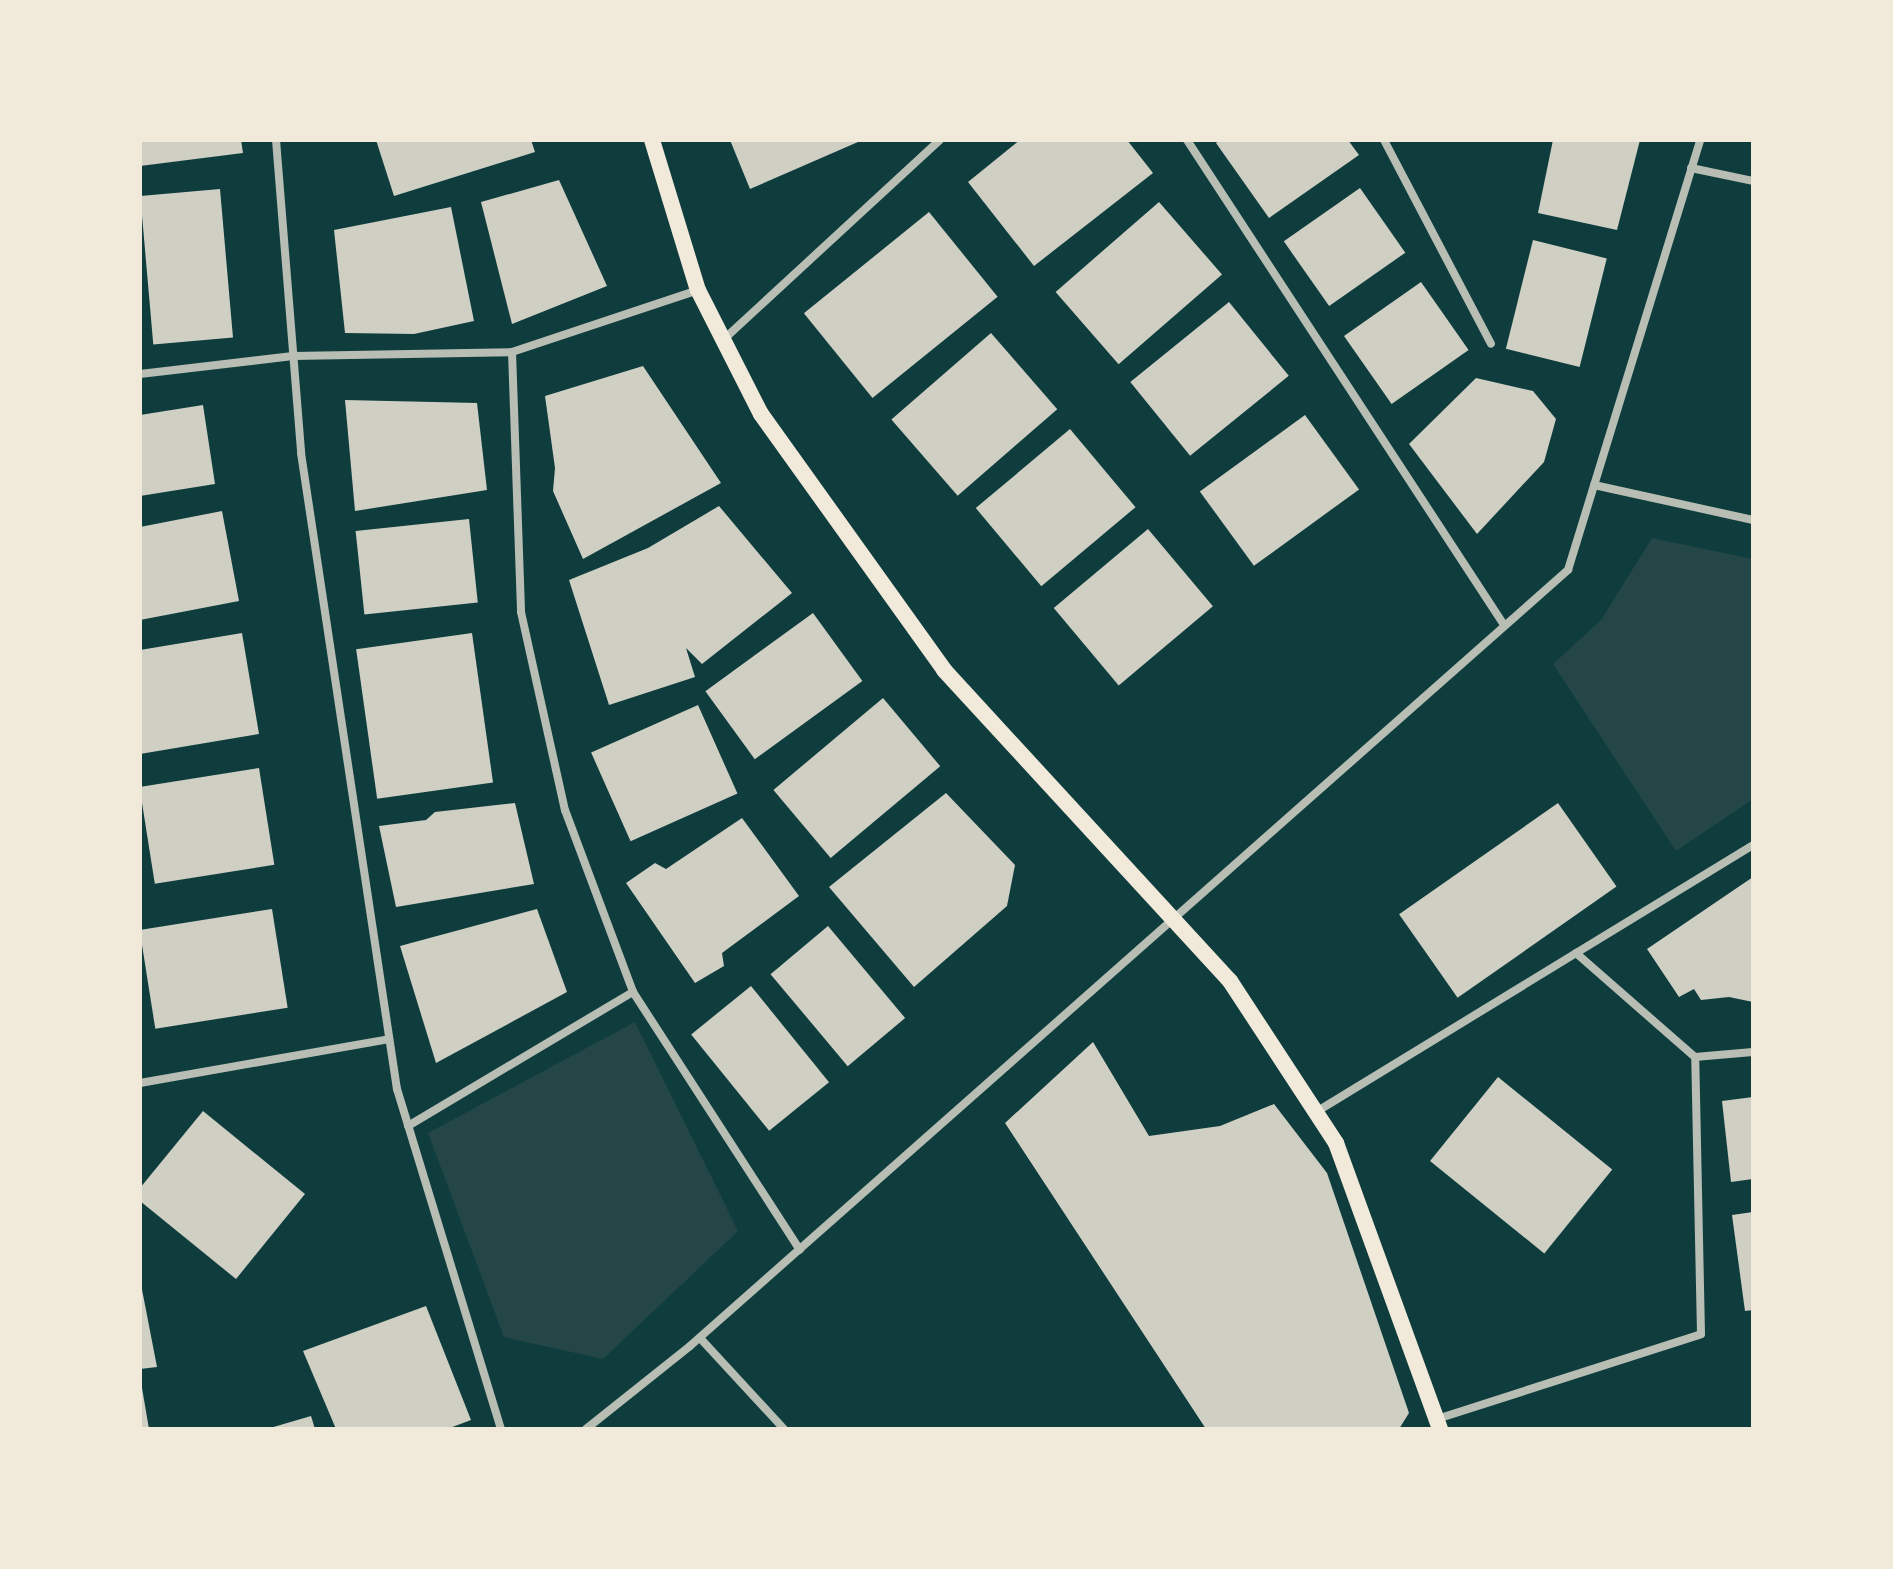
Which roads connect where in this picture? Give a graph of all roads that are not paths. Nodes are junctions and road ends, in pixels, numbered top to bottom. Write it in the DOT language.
graph roads {
  1 [pos="276,140"];
  2 [pos="652,140"];
  3 [pos="940,140"];
  4 [pos="1187,140"];
  5 [pos="1384,140"];
  6 [pos="1700,140"];
  7 [pos="1691,168"];
  8 [pos="1753,181"];
  9 [pos="698,290"];
  10 [pos="723,341"];
  11 [pos="1491,344"];
  12 [pos="512,352"];
  13 [pos="293,356"];
  14 [pos="140,374"];
  15 [pos="1594,485"];
  16 [pos="1753,520"];
  17 [pos="1504,625"];
  18 [pos="1753,845"];
  19 [pos="1172,918"];
  20 [pos="1576,953"];
  21 [pos="633,992"];
  22 [pos="389,1039"];
  23 [pos="1753,1052"];
  24 [pos="1695,1057"];
  25 [pos="140,1083"];
  26 [pos="1316,1112"];
  27 [pos="408,1126"];
  28 [pos="800,1250"];
  29 [pos="700,1338"];
  30 [pos="1438,1424"];
  31 [pos="501,1429"];
  32 [pos="586,1429"];
  33 [pos="784,1429"];
  1 -- 13 [label="street"];
  2 -- 9 [label="main road"];
  3 -- 10 [label="street"];
  4 -- 17 [label="street"];
  5 -- 11 [label="street"];
  6 -- 7 [label="street"];
  7 -- 8 [label="street"];
  7 -- 15 [label="street"];
  9 -- 10 [label="main road"];
  9 -- 12 [label="street"];
  10 -- 19 [label="main road"];
  12 -- 13 [label="street"];
  12 -- 21 [label="street"];
  13 -- 14 [label="street"];
  13 -- 22 [label="street"];
  15 -- 16 [label="street"];
  15 -- 17 [label="street"];
  17 -- 19 [label="street"];
  18 -- 20 [label="street"];
  19 -- 26 [label="main road"];
  19 -- 28 [label="street"];
  20 -- 24 [label="street"];
  20 -- 26 [label="street"];
  21 -- 27 [label="street"];
  21 -- 28 [label="street"];
  22 -- 25 [label="street"];
  22 -- 27 [label="street"];
  23 -- 24 [label="street"];
  24 -- 30 [label="street"];
  26 -- 30 [label="main road"];
  27 -- 31 [label="street"];
  28 -- 29 [label="street"];
  29 -- 32 [label="street"];
  29 -- 33 [label="street"];
}
